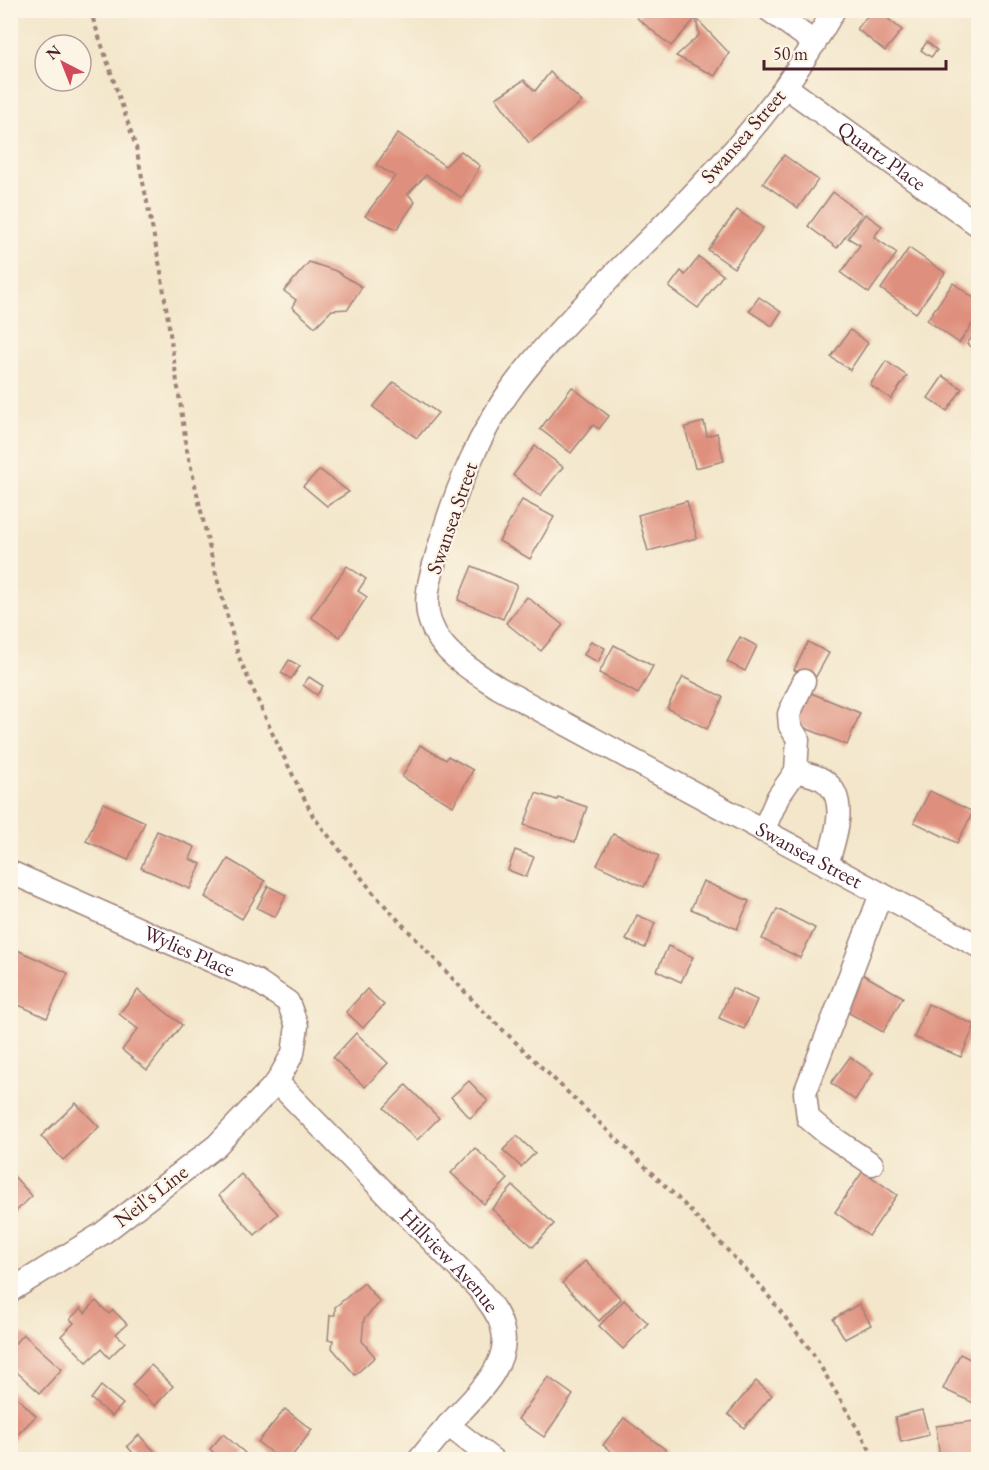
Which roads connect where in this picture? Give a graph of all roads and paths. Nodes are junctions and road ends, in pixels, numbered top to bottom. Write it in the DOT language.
graph roads {
  1 [pos="90,10"];
  2 [pos="769,10"];
  3 [pos="834,10"];
  4 [pos="815,44"];
  5 [pos="786,87"];
  6 [pos="978,225"];
  7 [pos="804,681"];
  8 [pos="796,771"];
  9 [pos="764,831"];
  10 [pos="827,865"];
  11 [pos="10,872"];
  12 [pos="880,894"];
  13 [pos="978,946"];
  14 [pos="277,1082"];
  15 [pos="872,1164"];
  16 [pos="10,1292"];
  17 [pos="448,1425"];
  18 [pos="419,1460"];
  19 [pos="494,1460"];
  20 [pos="876,1460"];
  1 -- 20 [label="path"];
  2 -- 4 [label="street"];
  3 -- 4 [label="street, Swansea Street"];
  4 -- 5 [label="street, Swansea Street"];
  5 -- 6 [label="street, Quartz Place"];
  5 -- 9 [label="street, Swansea Street"];
  7 -- 8 [label="street"];
  8 -- 9 [label="street"];
  8 -- 10 [label="street"];
  9 -- 10 [label="street, Swansea Street"];
  10 -- 12 [label="street, Swansea Street"];
  11 -- 14 [label="street, Wylies Place"];
  12 -- 13 [label="street, Swansea Street"];
  12 -- 15 [label="street"];
  14 -- 16 [label="street, Neil's Line"];
  14 -- 17 [label="street, Hillview Avenue"];
  17 -- 18 [label="street, Hillview Avenue"];
  17 -- 19 [label="street"];
}
